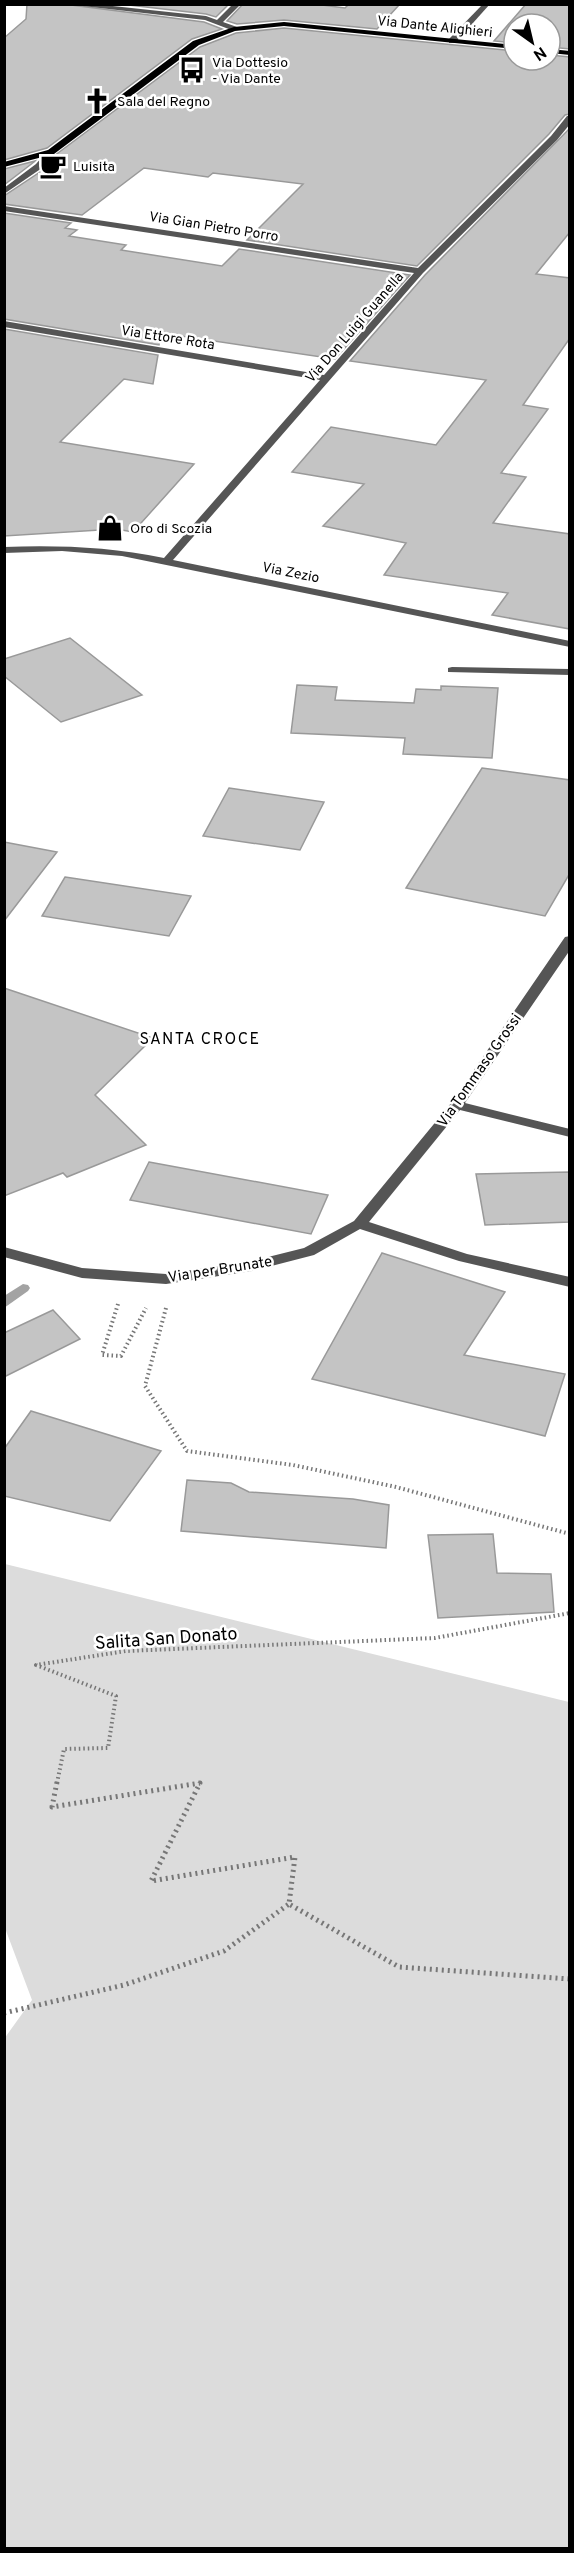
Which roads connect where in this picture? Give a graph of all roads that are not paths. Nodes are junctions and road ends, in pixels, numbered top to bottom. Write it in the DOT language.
graph roads {
  1 [pos="68,4"];
  2 [pos="238,4"];
  3 [pos="487,4"];
  4 [pos="219,22"];
  5 [pos="234,29"];
  6 [pos="452,41"];
  7 [pos="502,46"];
  8 [pos="570,118"];
  9 [pos="554,138"];
  10 [pos="570,140"];
  11 [pos="51,152"];
  12 [pos="4,165"];
  13 [pos="4,192"];
  14 [pos="4,208"];
  15 [pos="420,271"];
  16 [pos="4,324"];
  17 [pos="327,378"];
  18 [pos="4,550"];
  19 [pos="166,562"];
  20 [pos="570,644"];
  21 [pos="452,670"];
  22 [pos="570,672"];
  23 [pos="570,940"];
  24 [pos="457,1105"];
  25 [pos="570,1133"];
  26 [pos="359,1224"];
  27 [pos="4,1252"];
  28 [pos="570,1282"];
  1 -- 4 [label="street"];
  2 -- 4 [label="street"];
  3 -- 6 [label="street"];
  4 -- 5 [label="street"];
  5 -- 6 [label="main road, Via Dante Alighieri"];
  5 -- 11 [label="main road, Via Dante Alighieri"];
  6 -- 7 [label="main road, Via Dante Alighieri"];
  8 -- 9 [label="street, Via Don Luigi Guanella"];
  9 -- 10 [label="street"];
  9 -- 15 [label="street, Via Don Luigi Guanella"];
  11 -- 12 [label="main road"];
  11 -- 13 [label="street"];
  14 -- 15 [label="street, Via Gian Pietro Porro"];
  15 -- 17 [label="street, Via Don Luigi Guanella"];
  16 -- 17 [label="street, Via Ettore Rota"];
  17 -- 19 [label="street, Via Don Luigi Guanella"];
  18 -- 19 [label="street, Via Zezio"];
  19 -- 20 [label="street, Via Zezio"];
  21 -- 22 [label="street"];
  23 -- 24 [label="street, Via Tommaso Grossi"];
  24 -- 25 [label="street"];
  24 -- 26 [label="street, Via Tommaso Grossi"];
  26 -- 27 [label="street, Via per Brunate"];
  26 -- 28 [label="street"];
}
